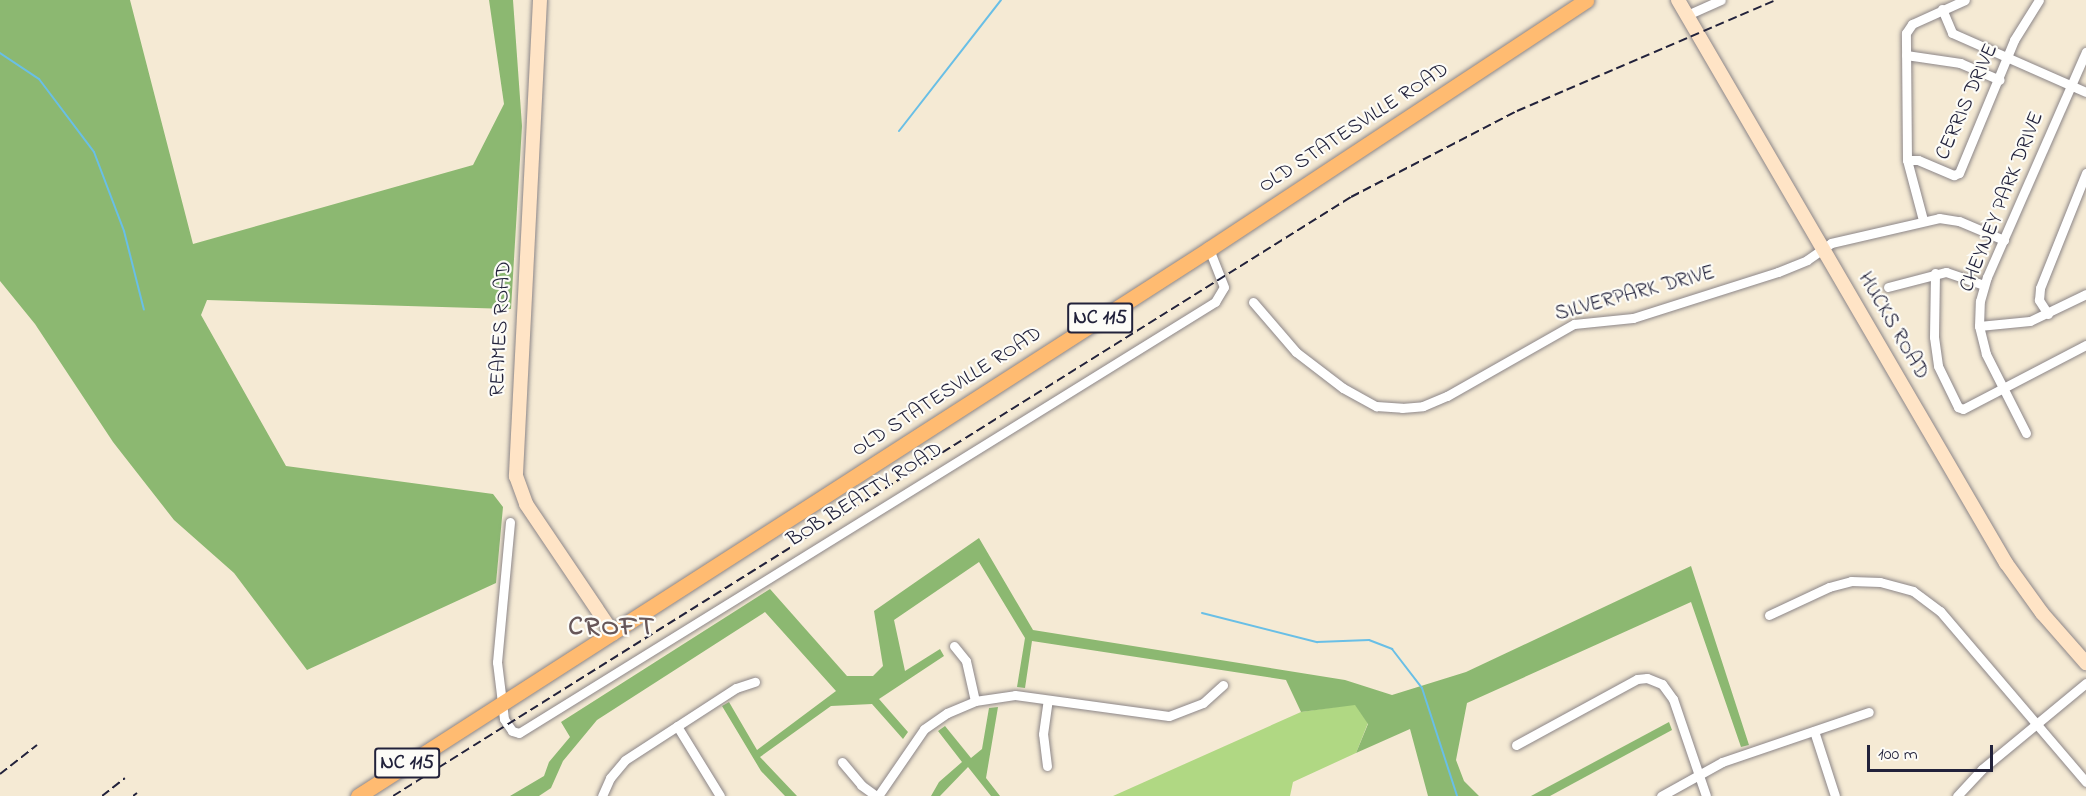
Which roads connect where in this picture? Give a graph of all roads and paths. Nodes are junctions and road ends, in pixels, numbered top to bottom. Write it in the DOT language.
graph roads {
  1 [pos="540,0"];
  2 [pos="1586,0"];
  3 [pos="1678,0"];
  4 [pos="1721,0"];
  5 [pos="1965,0"];
  6 [pos="2039,0"];
  7 [pos="1942,9"];
  8 [pos="1687,15"];
  9 [pos="2086,52"];
  10 [pos="1906,55"];
  11 [pos="2008,57"];
  12 [pos="2000,80"];
  13 [pos="2070,85"];
  14 [pos="2086,92"];
  15 [pos="1907,160"];
  16 [pos="2086,173"];
  17 [pos="1923,220"];
  18 [pos="2004,240"];
  19 [pos="1823,247"];
  20 [pos="1209,249"];
  21 [pos="1935,273"];
  22 [pos="1984,285"];
  23 [pos="1888,287"];
  24 [pos="2086,294"];
  25 [pos="1253,302"];
  26 [pos="2048,314"];
  27 [pos="1979,326"];
  28 [pos="2086,345"];
  29 [pos="2002,388"];
  30 [pos="2026,433"];
  31 [pos="510,522"];
  32 [pos="1769,615"];
  33 [pos="613,633"];
  34 [pos="954,646"];
  35 [pos="2086,663"];
  36 [pos="755,682"];
  37 [pos="2086,683"];
  38 [pos="1223,685"];
  39 [pos="1048,700"];
  40 [pos="975,701"];
  41 [pos="501,704"];
  42 [pos="1869,712"];
  43 [pos="2036,724"];
  44 [pos="677,726"];
  45 [pos="1814,731"];
  46 [pos="1516,745"];
  47 [pos="842,762"];
  48 [pos="1047,766"];
  49 [pos="1698,774"];
  50 [pos="2086,782"];
  51 [pos="358,796"];
  52 [pos="602,796"];
  53 [pos="720,796"];
  54 [pos="877,796"];
  55 [pos="1661,796"];
  56 [pos="1706,796"];
  57 [pos="1835,796"];
  58 [pos="1957,796"];
  1 -- 33 [label="main road, REAMES ROAD"];
  2 -- 20 [label="main road, OLD STATESVILLE ROAD / NC 115"];
  3 -- 8 [label="main road, HUCKS ROAD"];
  4 -- 8 [label="street"];
  5 -- 7 [label="street"];
  6 -- 11 [label="street, CERRIS DRIVE"];
  7 -- 10 [label="street"];
  7 -- 11 [label="street"];
  8 -- 19 [label="main road, HUCKS ROAD"];
  9 -- 13 [label="street, CHEYNEY PARK DRIVE"];
  10 -- 12 [label="street"];
  10 -- 15 [label="street"];
  11 -- 12 [label="street, CERRIS DRIVE"];
  11 -- 13 [label="street"];
  12 -- 15 [label="street, CERRIS DRIVE"];
  13 -- 14 [label="street"];
  13 -- 18 [label="street, CHEYNEY PARK DRIVE"];
  15 -- 17 [label="street"];
  16 -- 26 [label="street"];
  17 -- 18 [label="street, SILVERPARK DRIVE"];
  17 -- 19 [label="street, SILVERPARK DRIVE"];
  18 -- 22 [label="street, CHEYNEY PARK DRIVE"];
  19 -- 25 [label="street, SILVERPARK DRIVE"];
  19 -- 35 [label="main road, HUCKS ROAD"];
  20 -- 33 [label="main road, OLD STATESVILLE ROAD / NC 115"];
  20 -- 41 [label="street, BOB BEATTY ROAD"];
  21 -- 22 [label="street"];
  21 -- 23 [label="street"];
  21 -- 29 [label="street"];
  22 -- 27 [label="street, CHEYNEY PARK DRIVE"];
  24 -- 26 [label="street"];
  26 -- 27 [label="street"];
  27 -- 29 [label="street, CHEYNEY PARK DRIVE"];
  28 -- 29 [label="street"];
  29 -- 30 [label="street, CHEYNEY PARK DRIVE"];
  31 -- 41 [label="street"];
  32 -- 43 [label="street"];
  33 -- 41 [label="main road, OLD STATESVILLE ROAD / NC 115"];
  34 -- 40 [label="street"];
  36 -- 44 [label="street"];
  37 -- 43 [label="street"];
  38 -- 39 [label="street"];
  39 -- 40 [label="street"];
  39 -- 48 [label="street"];
  40 -- 54 [label="street"];
  41 -- 51 [label="main road, OLD STATESVILLE ROAD / NC 115"];
  42 -- 45 [label="street"];
  43 -- 50 [label="street"];
  43 -- 58 [label="street"];
  44 -- 52 [label="street"];
  44 -- 53 [label="street"];
  45 -- 49 [label="street"];
  45 -- 57 [label="street"];
  46 -- 49 [label="street"];
  47 -- 54 [label="street"];
  49 -- 55 [label="street"];
  49 -- 56 [label="street"];
}
